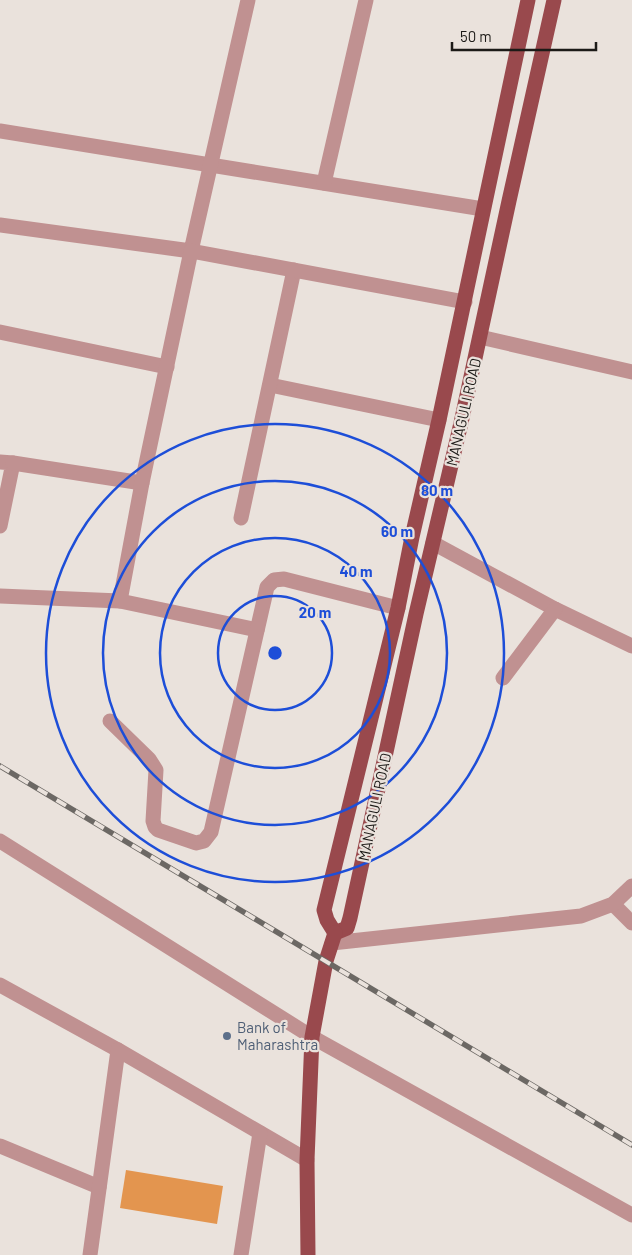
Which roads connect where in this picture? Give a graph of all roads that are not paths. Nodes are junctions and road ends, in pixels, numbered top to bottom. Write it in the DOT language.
graph roads {
  1 [pos="248,0"];
  2 [pos="366,0"];
  3 [pos="528,0"];
  4 [pos="554,0"];
  5 [pos="0,131"];
  6 [pos="211,165"];
  7 [pos="324,183"];
  8 [pos="483,209"];
  9 [pos="0,225"];
  10 [pos="192,251"];
  11 [pos="294,270"];
  12 [pos="465,302"];
  13 [pos="0,332"];
  14 [pos="480,337"];
  15 [pos="167,367"];
  16 [pos="632,372"];
  17 [pos="270,384"];
  18 [pos="440,420"];
  19 [pos="6,462"];
  20 [pos="142,483"];
  21 [pos="241,518"];
  22 [pos="0,526"];
  23 [pos="433,543"];
  24 [pos="0,596"];
  25 [pos="120,601"];
  26 [pos="398,608"];
  27 [pos="555,609"];
  28 [pos="257,630"];
  29 [pos="632,646"];
  30 [pos="503,678"];
  31 [pos="110,722"];
  32 [pos="0,841"];
  33 [pos="632,886"];
  34 [pos="613,904"];
  35 [pos="632,923"];
  36 [pos="333,938"];
  37 [pos="0,985"];
  38 [pos="312,1037"];
  39 [pos="118,1050"];
  40 [pos="260,1133"];
  41 [pos="0,1146"];
  42 [pos="307,1160"];
  43 [pos="99,1187"];
  44 [pos="632,1215"];
  45 [pos="90,1255"];
  46 [pos="241,1255"];
  47 [pos="308,1255"];
  1 -- 6 [label="street"];
  2 -- 7 [label="street"];
  3 -- 8 [label="main road, MANAGULI ROAD"];
  4 -- 14 [label="main road, MANAGULI ROAD"];
  5 -- 6 [label="street"];
  6 -- 7 [label="street"];
  6 -- 10 [label="street"];
  7 -- 8 [label="street"];
  8 -- 12 [label="main road, MANAGULI ROAD"];
  9 -- 10 [label="street"];
  10 -- 11 [label="street"];
  10 -- 15 [label="street"];
  11 -- 12 [label="street"];
  11 -- 17 [label="street"];
  12 -- 18 [label="main road, MANAGULI ROAD"];
  13 -- 15 [label="street"];
  14 -- 16 [label="street"];
  14 -- 23 [label="main road, MANAGULI ROAD"];
  15 -- 20 [label="street"];
  17 -- 18 [label="street"];
  17 -- 21 [label="street"];
  18 -- 26 [label="main road, MANAGULI ROAD"];
  19 -- 20 [label="street"];
  19 -- 22 [label="street"];
  20 -- 25 [label="street"];
  23 -- 27 [label="street"];
  23 -- 36 [label="main road, MANAGULI ROAD"];
  24 -- 25 [label="street"];
  25 -- 28 [label="street"];
  26 -- 28 [label="street"];
  26 -- 36 [label="main road, MANAGULI ROAD"];
  27 -- 29 [label="street"];
  27 -- 30 [label="street"];
  28 -- 31 [label="street"];
  32 -- 38 [label="street"];
  33 -- 34 [label="street"];
  34 -- 35 [label="street"];
  34 -- 36 [label="street"];
  36 -- 38 [label="main road, MANAGULI ROAD"];
  37 -- 39 [label="street"];
  38 -- 42 [label="main road, MANAGULI ROAD"];
  38 -- 44 [label="street"];
  39 -- 40 [label="street"];
  39 -- 43 [label="street"];
  40 -- 42 [label="street"];
  40 -- 46 [label="street"];
  41 -- 43 [label="street"];
  42 -- 47 [label="main road, MANAGULI ROAD"];
  43 -- 45 [label="street"];
}
